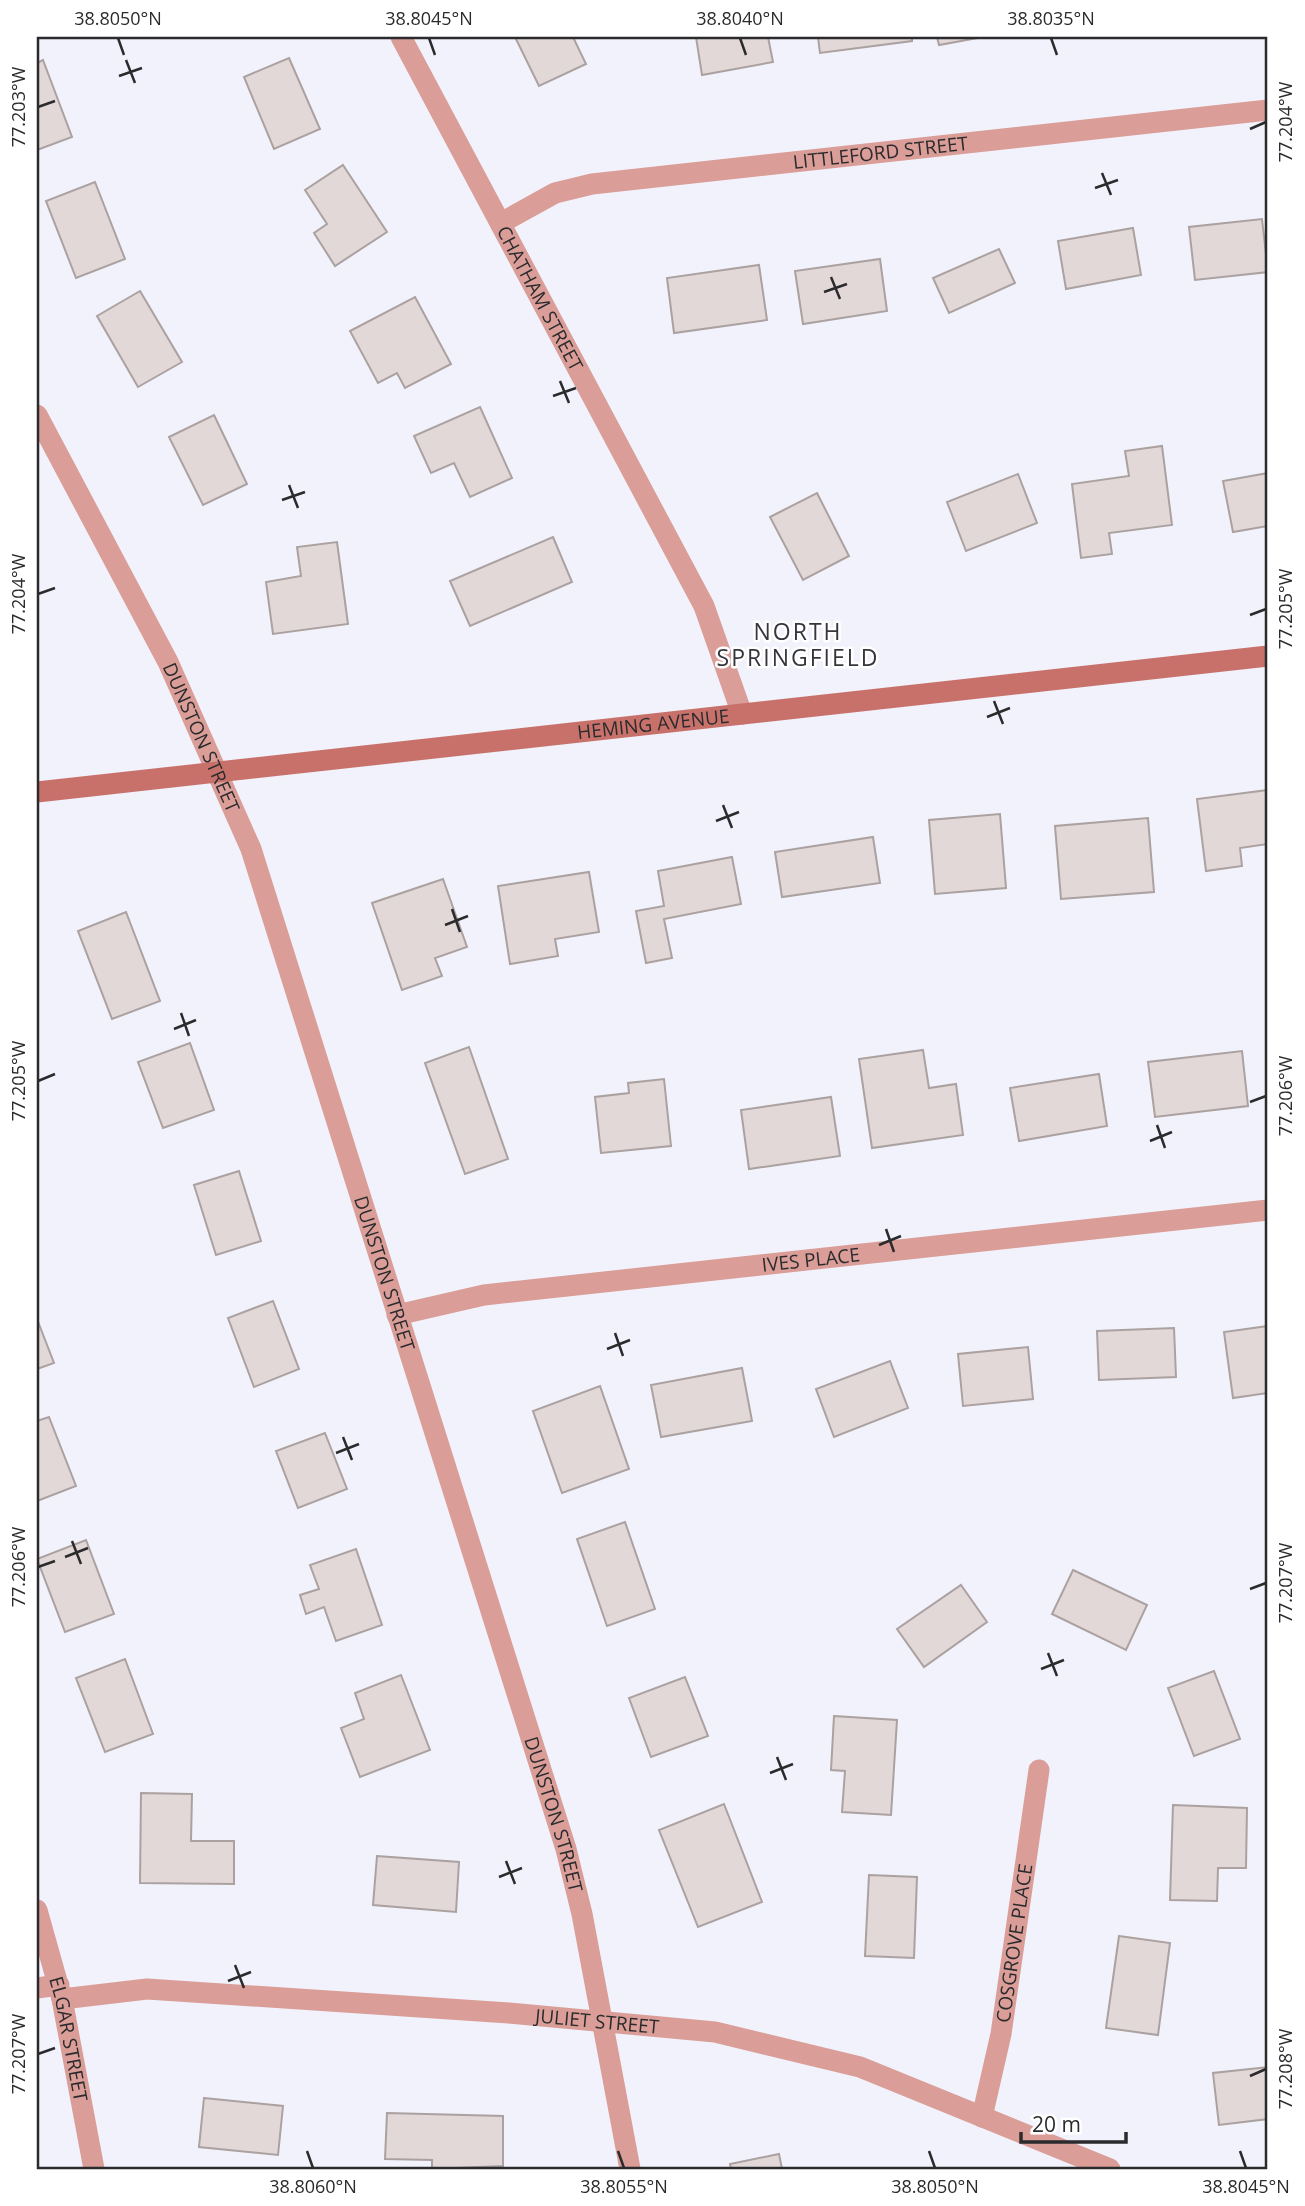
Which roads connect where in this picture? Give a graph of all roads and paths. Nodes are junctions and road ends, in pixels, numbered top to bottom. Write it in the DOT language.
graph roads {
  1 [pos="401,37"];
  2 [pos="1268,110"];
  3 [pos="500,223"];
  4 [pos="37,415"];
  5 [pos="1268,656"];
  6 [pos="741,714"];
  7 [pos="217,773"];
  8 [pos="37,792"];
  9 [pos="1268,1210"];
  10 [pos="397,1315"];
  11 [pos="1039,1770"];
  12 [pos="37,1910"];
  13 [pos="37,1988"];
  14 [pos="61,1992"];
  15 [pos="604,2022"];
  16 [pos="982,2117"];
  17 [pos="94,2169"];
  18 [pos="630,2169"];
  19 [pos="1110,2169"];
  1 -- 3 [label="street, CHATHAM STREET"];
  2 -- 3 [label="street, LITTLEFORD STREET"];
  3 -- 6 [label="street, CHATHAM STREET"];
  4 -- 7 [label="street, DUNSTON STREET"];
  5 -- 6 [label="street, HEMING AVENUE"];
  6 -- 7 [label="street, HEMING AVENUE"];
  7 -- 8 [label="street, HEMING AVENUE"];
  7 -- 10 [label="street, DUNSTON STREET"];
  9 -- 10 [label="street, IVES PLACE"];
  10 -- 15 [label="street, DUNSTON STREET"];
  11 -- 16 [label="street, COSGROVE PLACE"];
  12 -- 14 [label="street, ELGAR STREET"];
  13 -- 14 [label="street, JULIET STREET"];
  14 -- 15 [label="street, JULIET STREET"];
  14 -- 17 [label="street, ELGAR STREET"];
  15 -- 16 [label="street, JULIET STREET"];
  15 -- 18 [label="street, DUNSTON STREET"];
  16 -- 19 [label="street, JULIET STREET"];
}
